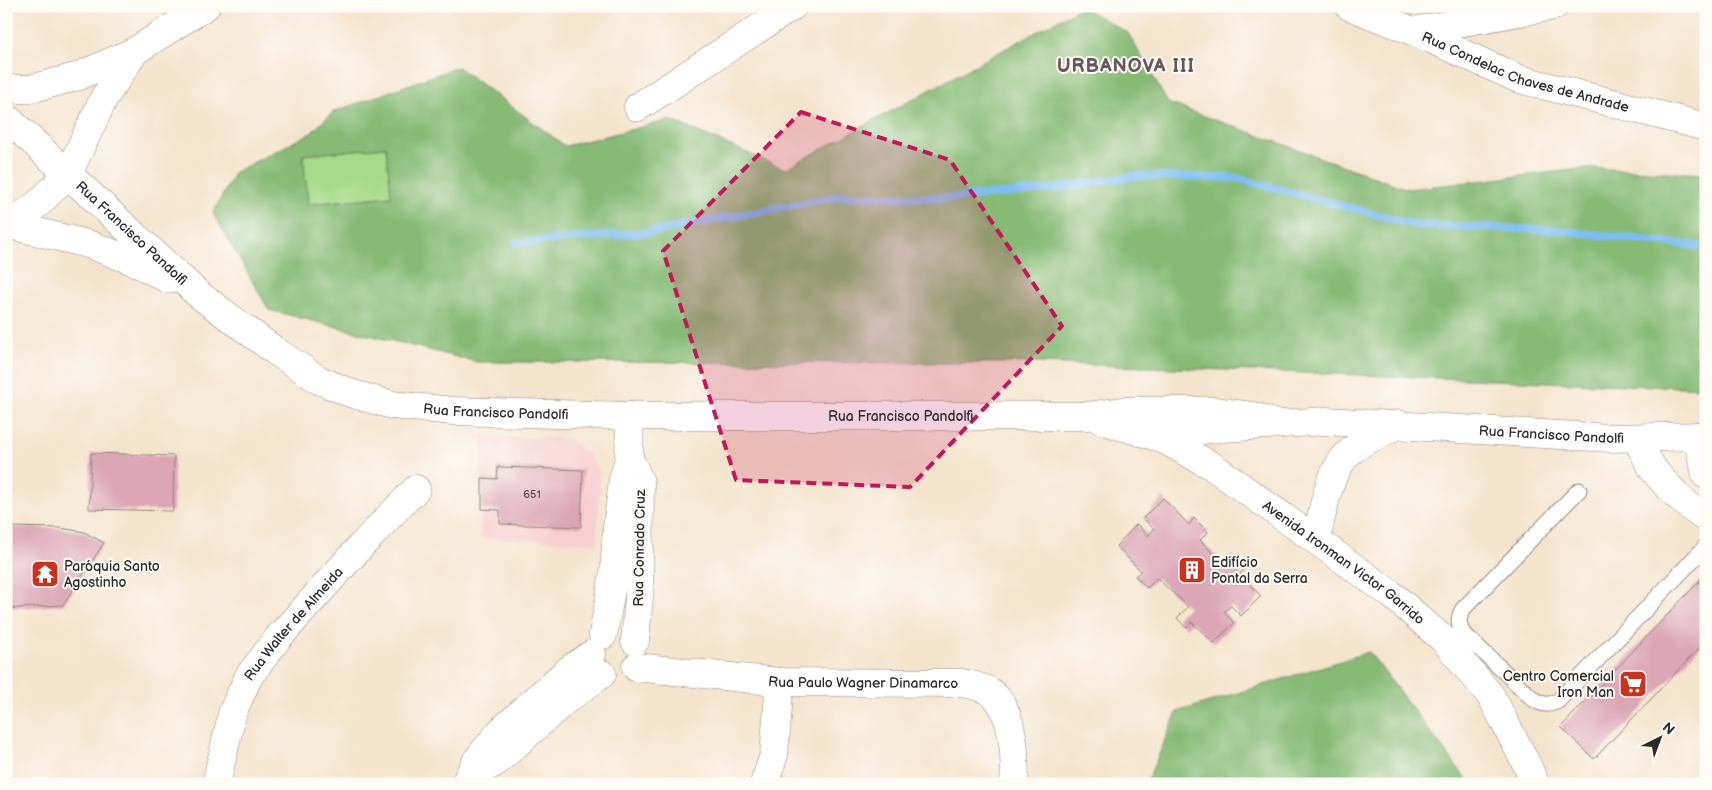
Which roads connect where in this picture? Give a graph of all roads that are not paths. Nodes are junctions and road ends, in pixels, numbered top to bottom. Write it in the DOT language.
graph roads {
  1 [pos="206,6"];
  2 [pos="793,6"];
  3 [pos="1349,6"];
  4 [pos="1554,6"];
  5 [pos="1413,31"];
  6 [pos="135,51"];
  7 [pos="6,89"];
  8 [pos="638,107"];
  9 [pos="6,117"];
  10 [pos="1706,127"];
  11 [pos="68,174"];
  12 [pos="8,225"];
  13 [pos="198,294"];
  14 [pos="630,416"];
  15 [pos="1087,416"];
  16 [pos="1326,421"];
  17 [pos="1276,424"];
  18 [pos="1399,424"];
  19 [pos="1701,436"];
  20 [pos="1161,438"];
  21 [pos="1636,438"];
  22 [pos="629,458"];
  23 [pos="1342,459"];
  24 [pos="1706,475"];
  25 [pos="416,489"];
  26 [pos="1579,490"];
  27 [pos="1706,518"];
  28 [pos="1316,540"];
  29 [pos="1706,546"];
  30 [pos="1458,616"];
  31 [pos="1440,636"];
  32 [pos="599,654"];
  33 [pos="635,654"];
  34 [pos="780,682"];
  35 [pos="467,780"];
  36 [pos="216,784"];
  37 [pos="764,784"];
  38 [pos="1014,784"];
  39 [pos="1536,784"];
  1 -- 6 [label="street"];
  2 -- 8 [label="street"];
  3 -- 5 [label="street, Rua Condelac Chaves de Andrade"];
  4 -- 5 [label="street"];
  5 -- 10 [label="street, Rua Condelac Chaves de Andrade"];
  6 -- 7 [label="street"];
  6 -- 11 [label="street"];
  9 -- 11 [label="street, Rua Francisco Pandolfi"];
  11 -- 12 [label="street"];
  11 -- 13 [label="street, Rua Francisco Pandolfi"];
  12 -- 13 [label="street"];
  13 -- 14 [label="street, Rua Francisco Pandolfi"];
  14 -- 15 [label="street, Rua Francisco Pandolfi"];
  14 -- 22 [label="street, Rua Conrado Cruz"];
  15 -- 17 [label="street"];
  15 -- 20 [label="street, Avenida Ironman Victor Garrido"];
  16 -- 17 [label="street, Rua Francisco Pandolfi"];
  16 -- 18 [label="street, Rua Francisco Pandolfi"];
  16 -- 23 [label="street"];
  17 -- 20 [label="street, Rua Francisco Pandolfi"];
  18 -- 21 [label="street, Rua Francisco Pandolfi"];
  18 -- 23 [label="street"];
  19 -- 21 [label="street, Rua Francisco Pandolfi"];
  19 -- 24 [label="street"];
  20 -- 28 [label="street, Avenida Ironman Victor Garrido"];
  21 -- 27 [label="street"];
  22 -- 32 [label="street, Rua Conrado Cruz"];
  22 -- 33 [label="street, Rua Conrado Cruz"];
  23 -- 28 [label="street"];
  25 -- 36 [label="street, Rua Walter de Almeida"];
  26 -- 30 [label="lane"];
  28 -- 31 [label="street, Avenida Ironman Victor Garrido"];
  29 -- 30 [label="lane"];
  30 -- 31 [label="lane"];
  31 -- 39 [label="street, Avenida Ironman Victor Garrido"];
  32 -- 33 [label="street, Rua Paulo Wagner Dinamarco"];
  32 -- 33 [label="street"];
  32 -- 35 [label="street"];
  33 -- 34 [label="street, Rua Paulo Wagner Dinamarco"];
  34 -- 37 [label="street"];
  34 -- 38 [label="street, Rua Paulo Wagner Dinamarco"];
}
